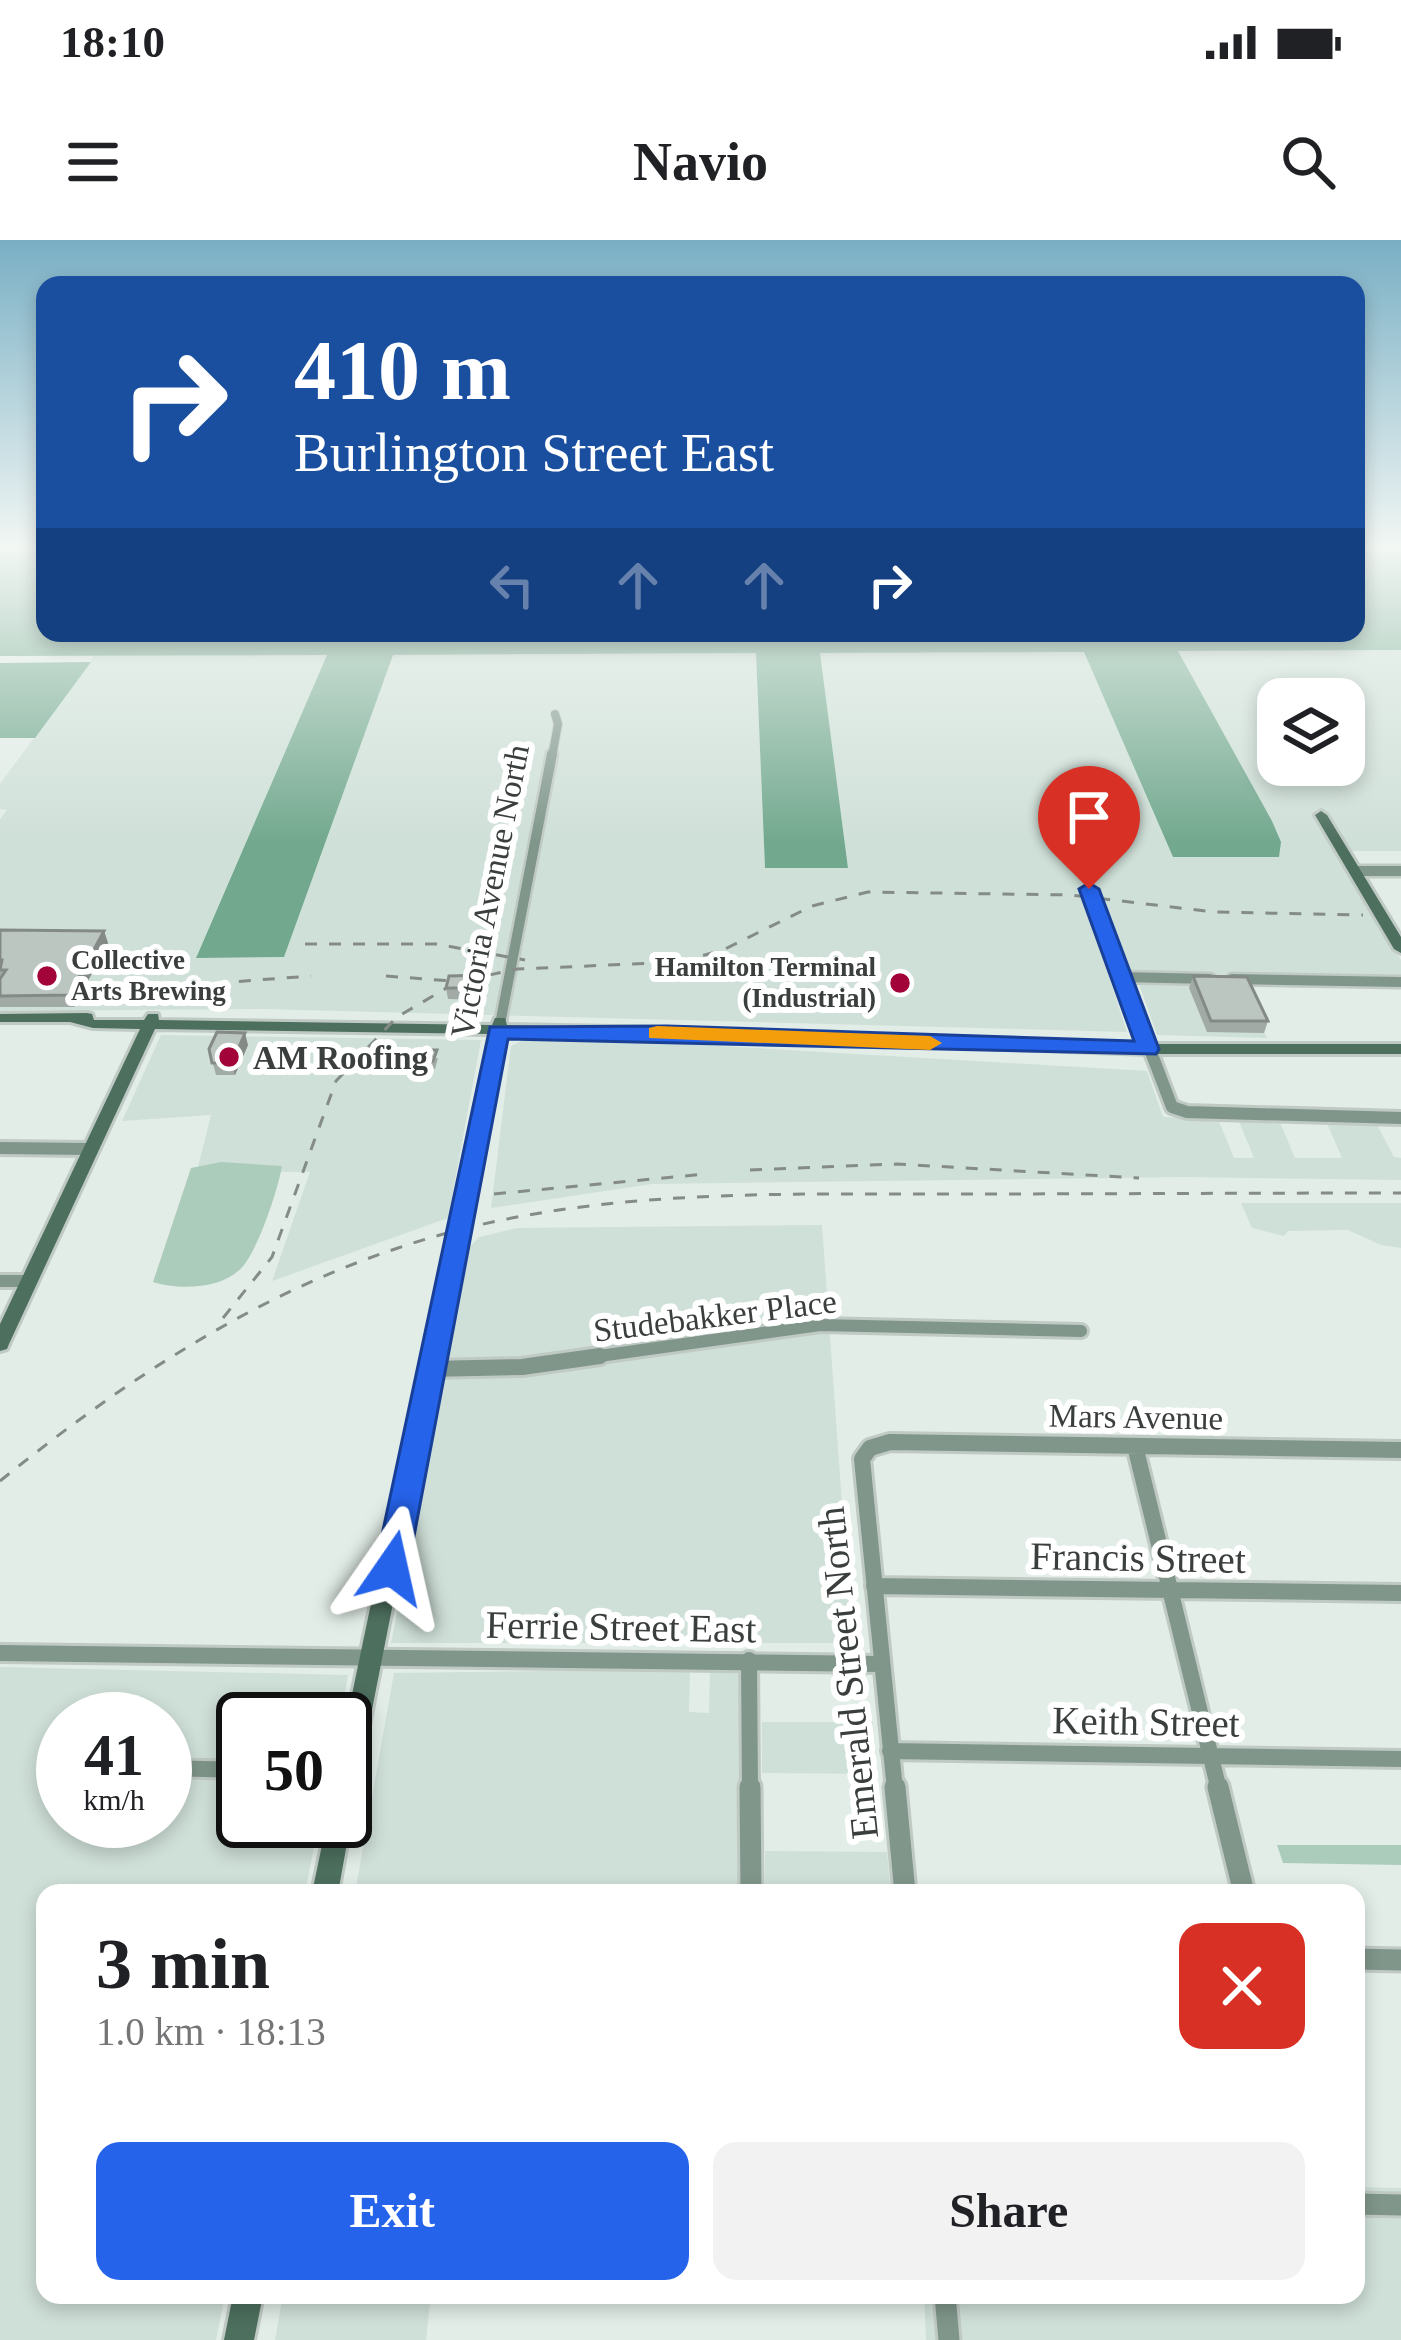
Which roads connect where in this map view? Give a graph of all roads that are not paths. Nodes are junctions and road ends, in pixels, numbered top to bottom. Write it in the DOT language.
graph roads {
  1 [pos="555,714"];
  2 [pos="1321,815"];
  3 [pos="1354,871"];
  4 [pos="1401,872"];
  5 [pos="1089,889"];
  6 [pos="1401,949"];
  7 [pos="1121,977"];
  8 [pos="1401,982"];
  9 [pos="0,1018"];
  10 [pos="152,1018"];
  11 [pos="500,1026"];
  12 [pos="1148,1049"];
  13 [pos="1401,1049"];
  14 [pos="1346,1052"];
  15 [pos="1401,1060"];
  16 [pos="1401,1118"];
  17 [pos="0,1148"];
  18 [pos="89,1149"];
  19 [pos="0,1281"];
  20 [pos="29,1281"];
  21 [pos="1081,1331"];
  22 [pos="0,1344"];
  23 [pos="429,1369"];
  24 [pos="1135,1446"];
  25 [pos="870,1448"];
  26 [pos="1400,1454"];
  27 [pos="874,1586"];
  28 [pos="1170,1590"];
  29 [pos="1401,1593"];
  30 [pos="0,1653"];
  31 [pos="375,1657"];
  32 [pos="749,1660"];
  33 [pos="881,1664"];
  34 [pos="367,1692"];
  35 [pos="890,1751"];
  36 [pos="1210,1755"];
  37 [pos="1401,1759"];
  38 [pos="334,1848"];
  39 [pos="327,1884"];
  40 [pos="751,1884"];
  41 [pos="904,1884"];
  42 [pos="1242,1884"];
  43 [pos="1365,1959"];
  44 [pos="1401,1960"];
  45 [pos="1365,2204"];
  46 [pos="1401,2205"];
  47 [pos="246,2304"];
  48 [pos="946,2304"];
  49 [pos="239,2340"];
  50 [pos="949,2340"];
  1 -- 11 [label="street, Victoria Avenue North"];
  2 -- 3 [label="main road"];
  3 -- 4 [label="street"];
  3 -- 6 [label="main road"];
  5 -- 7 [label="street"];
  7 -- 8 [label="street"];
  7 -- 12 [label="street"];
  9 -- 10 [label="main road"];
  10 -- 11 [label="main road"];
  10 -- 18 [label="main road"];
  11 -- 12 [label="main road"];
  11 -- 23 [label="main road, Victoria Avenue North"];
  12 -- 14 [label="main road"];
  12 -- 16 [label="street"];
  13 -- 14 [label="main road"];
  14 -- 15 [label="main road"];
  17 -- 18 [label="street"];
  18 -- 20 [label="main road"];
  19 -- 20 [label="street"];
  20 -- 22 [label="main road"];
  21 -- 23 [label="street, Studebakker Place"];
  23 -- 31 [label="main road, Victoria Avenue North"];
  24 -- 25 [label="street, Mars Avenue"];
  24 -- 26 [label="street, Mars Avenue"];
  24 -- 28 [label="street"];
  25 -- 27 [label="street, Emerald Street North"];
  27 -- 28 [label="street, Francis Street"];
  27 -- 33 [label="street, Emerald Street North"];
  28 -- 29 [label="street, Francis Street"];
  28 -- 36 [label="street"];
  30 -- 31 [label="street, Ferrie Street East"];
  31 -- 32 [label="street, Ferrie Street East"];
  31 -- 34 [label="main road, Victoria Avenue North"];
  32 -- 33 [label="street, Ferrie Street East"];
  32 -- 40 [label="street"];
  33 -- 35 [label="street, Emerald Street North"];
  35 -- 36 [label="street, Keith Street"];
  35 -- 41 [label="street, Emerald Street North"];
  36 -- 37 [label="street, Keith Street"];
  36 -- 42 [label="street"];
  38 -- 39 [label="main road"];
  43 -- 44 [label="street"];
  45 -- 46 [label="street"];
  47 -- 49 [label="main road"];
  48 -- 50 [label="street"];
}
